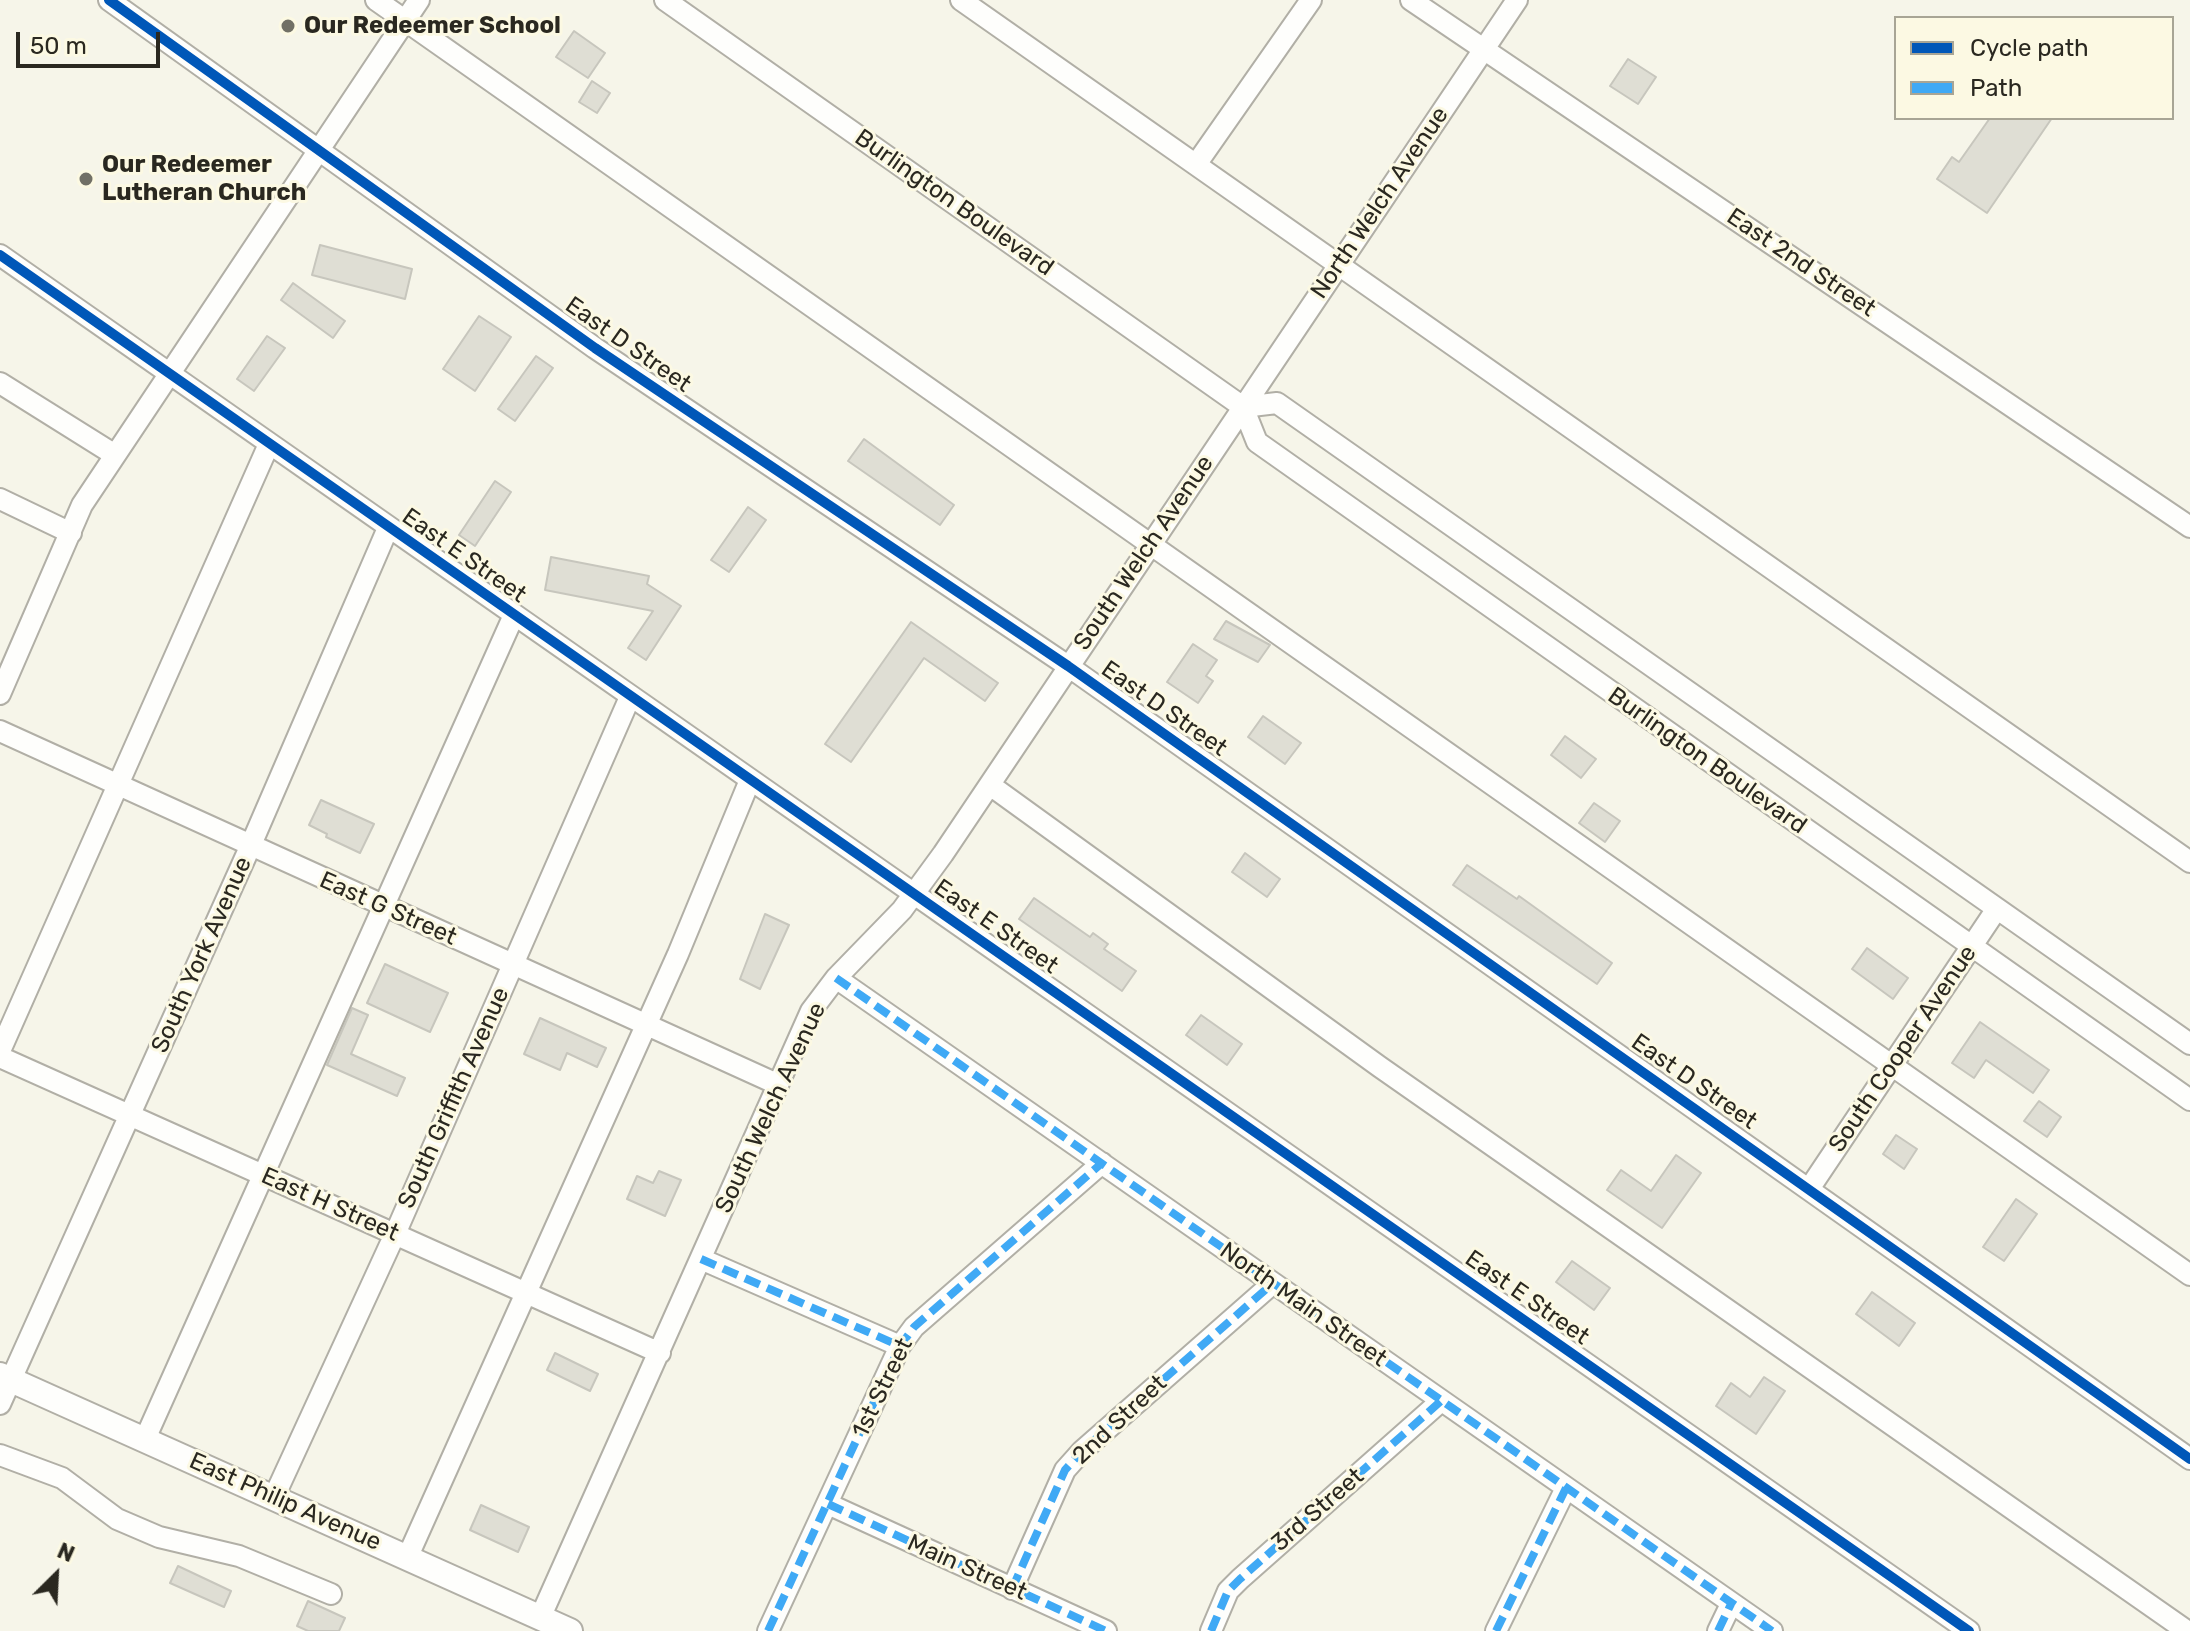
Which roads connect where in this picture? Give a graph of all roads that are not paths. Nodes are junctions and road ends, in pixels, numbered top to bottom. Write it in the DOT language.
graph roads {
  1 [pos="109,0"];
  2 [pos="376,0"];
  3 [pos="419,0"];
  4 [pos="665,0"];
  5 [pos="961,0"];
  6 [pos="1311,0"];
  7 [pos="1411,0"];
  8 [pos="1517,0"];
  9 [pos="405,21"];
  10 [pos="1484,49"];
  11 [pos="318,149"];
  12 [pos="1197,163"];
  13 [pos="0,255"];
  14 [pos="1339,265"];
  15 [pos="168,373"];
  16 [pos="0,383"];
  17 [pos="1243,407"];
  18 [pos="269,444"];
  19 [pos="115,455"];
  20 [pos="0,499"];
  21 [pos="2190,527"];
  22 [pos="388,528"];
  23 [pos="71,533"];
  24 [pos="1149,544"];
  25 [pos="514,615"];
  26 [pos="1068,666"];
  27 [pos="0,694"];
  28 [pos="630,697"];
  29 [pos="0,731"];
  30 [pos="750,780"];
  31 [pos="990,785"];
  32 [pos="119,786"];
  33 [pos="250,847"];
  34 [pos="2190,862"];
  35 [pos="914,893"];
  36 [pos="384,907"];
  37 [pos="1996,910"];
  38 [pos="1971,947"];
  39 [pos="513,965"];
  40 [pos="836,978"];
  41 [pos="644,1025"];
  42 [pos="2190,1044"];
  43 [pos="0,1051"];
  44 [pos="0,1057"];
  45 [pos="1892,1065"];
  46 [pos="777,1084"];
  47 [pos="2190,1100"];
  48 [pos="129,1115"];
  49 [pos="1102,1163"];
  50 [pos="264,1176"];
  51 [pos="1809,1189"];
  52 [pos="395,1234"];
  53 [pos="701,1259"];
  54 [pos="2190,1275"];
  55 [pos="1272,1284"];
  56 [pos="526,1293"];
  57 [pos="900,1346"];
  58 [pos="660,1353"];
  59 [pos="5,1377"];
  60 [pos="1441,1401"];
  61 [pos="0,1404"];
  62 [pos="145,1439"];
  63 [pos="0,1455"];
  64 [pos="2190,1459"];
  65 [pos="1566,1488"];
  66 [pos="274,1497"];
  67 [pos="828,1504"];
  68 [pos="408,1556"];
  69 [pos="1012,1589"];
  70 [pos="331,1594"];
  71 [pos="1731,1604"];
  72 [pos="540,1618"];
  73 [pos="570,1631"];
  74 [pos="768,1631"];
  75 [pos="1106,1631"];
  76 [pos="1211,1631"];
  77 [pos="1496,1631"];
  78 [pos="1718,1631"];
  79 [pos="1772,1631"];
  80 [pos="1969,1631"];
  81 [pos="2187,1631"];
  1 -- 11 [label="street, East D Street"];
  2 -- 9 [label="street"];
  3 -- 9 [label="street"];
  4 -- 17 [label="street, Burlington Boulevard"];
  5 -- 12 [label="street"];
  6 -- 12 [label="street"];
  7 -- 10 [label="street, East 2nd Street"];
  8 -- 10 [label="street, North Welch Avenue"];
  9 -- 11 [label="street"];
  9 -- 24 [label="street"];
  10 -- 14 [label="street, North Welch Avenue"];
  10 -- 21 [label="street, East 2nd Street"];
  11 -- 15 [label="street"];
  11 -- 26 [label="street, East D Street"];
  12 -- 14 [label="street"];
  13 -- 15 [label="street, East E Street"];
  14 -- 17 [label="street, North Welch Avenue"];
  14 -- 34 [label="street"];
  15 -- 18 [label="street, East E Street"];
  15 -- 19 [label="street"];
  16 -- 19 [label="street"];
  17 -- 24 [label="street, South Welch Avenue"];
  17 -- 37 [label="street, Burlington Boulevard"];
  17 -- 38 [label="street, Burlington Boulevard"];
  18 -- 22 [label="street, East E Street"];
  18 -- 32 [label="street"];
  19 -- 23 [label="street"];
  20 -- 23 [label="street"];
  22 -- 25 [label="street, East E Street"];
  22 -- 33 [label="street, South York Avenue"];
  23 -- 27 [label="street"];
  24 -- 26 [label="street, South Welch Avenue"];
  24 -- 45 [label="street"];
  25 -- 28 [label="street, East E Street"];
  25 -- 36 [label="street"];
  26 -- 31 [label="street, South Welch Avenue"];
  26 -- 51 [label="street, East D Street"];
  28 -- 30 [label="street, East E Street"];
  28 -- 39 [label="street, South Griffith Avenue"];
  29 -- 32 [label="street, East G Street"];
  30 -- 35 [label="street, East E Street"];
  30 -- 41 [label="street"];
  31 -- 35 [label="street, South Welch Avenue"];
  31 -- 81 [label="street"];
  32 -- 33 [label="street, East G Street"];
  32 -- 43 [label="street"];
  33 -- 36 [label="street, East G Street"];
  33 -- 48 [label="street, South York Avenue"];
  35 -- 40 [label="street, South Welch Avenue"];
  35 -- 80 [label="street, East E Street"];
  36 -- 39 [label="street, East G Street"];
  36 -- 50 [label="street"];
  37 -- 38 [label="street, South Cooper Avenue"];
  37 -- 42 [label="street, Burlington Boulevard"];
  38 -- 45 [label="street, South Cooper Avenue"];
  38 -- 47 [label="street, Burlington Boulevard"];
  39 -- 41 [label="street, East G Street"];
  39 -- 52 [label="street, South Griffith Avenue"];
  40 -- 46 [label="street, South Welch Avenue"];
  40 -- 49 [label="street, North Main Street"];
  41 -- 46 [label="street, East G Street"];
  41 -- 56 [label="street"];
  44 -- 48 [label="street, East H Street"];
  45 -- 51 [label="street, South Cooper Avenue"];
  45 -- 54 [label="street"];
  46 -- 53 [label="street, South Welch Avenue"];
  48 -- 50 [label="street, East H Street"];
  48 -- 59 [label="street, South York Avenue"];
  49 -- 55 [label="street, North Main Street"];
  49 -- 57 [label="street, 1st Street"];
  50 -- 52 [label="street, East H Street"];
  50 -- 62 [label="street"];
  51 -- 64 [label="street, East D Street"];
  52 -- 56 [label="street, East H Street"];
  52 -- 66 [label="street, South Griffith Avenue"];
  53 -- 57 [label="street"];
  53 -- 58 [label="street, South Welch Avenue"];
  55 -- 60 [label="street, North Main Street"];
  55 -- 69 [label="street, 2nd Street"];
  56 -- 58 [label="street, East H Street"];
  56 -- 68 [label="street"];
  57 -- 67 [label="street, 1st Street"];
  58 -- 72 [label="street, South Welch Avenue"];
  59 -- 61 [label="street, South York Avenue"];
  59 -- 62 [label="main road, East Philip Avenue"];
  60 -- 65 [label="street, North Main Street"];
  60 -- 76 [label="street, 3rd Street"];
  62 -- 66 [label="main road, East Philip Avenue"];
  63 -- 70 [label="street"];
  65 -- 71 [label="street, North Main Street"];
  65 -- 77 [label="street"];
  66 -- 68 [label="main road, East Philip Avenue"];
  67 -- 69 [label="street, Main Street"];
  67 -- 74 [label="street, 1st Street"];
  68 -- 72 [label="main road, East Philip Avenue"];
  69 -- 75 [label="street, Main Street"];
  71 -- 78 [label="street"];
  71 -- 79 [label="street, North Main Street"];
  72 -- 73 [label="main road, East Philip Avenue"];
}
